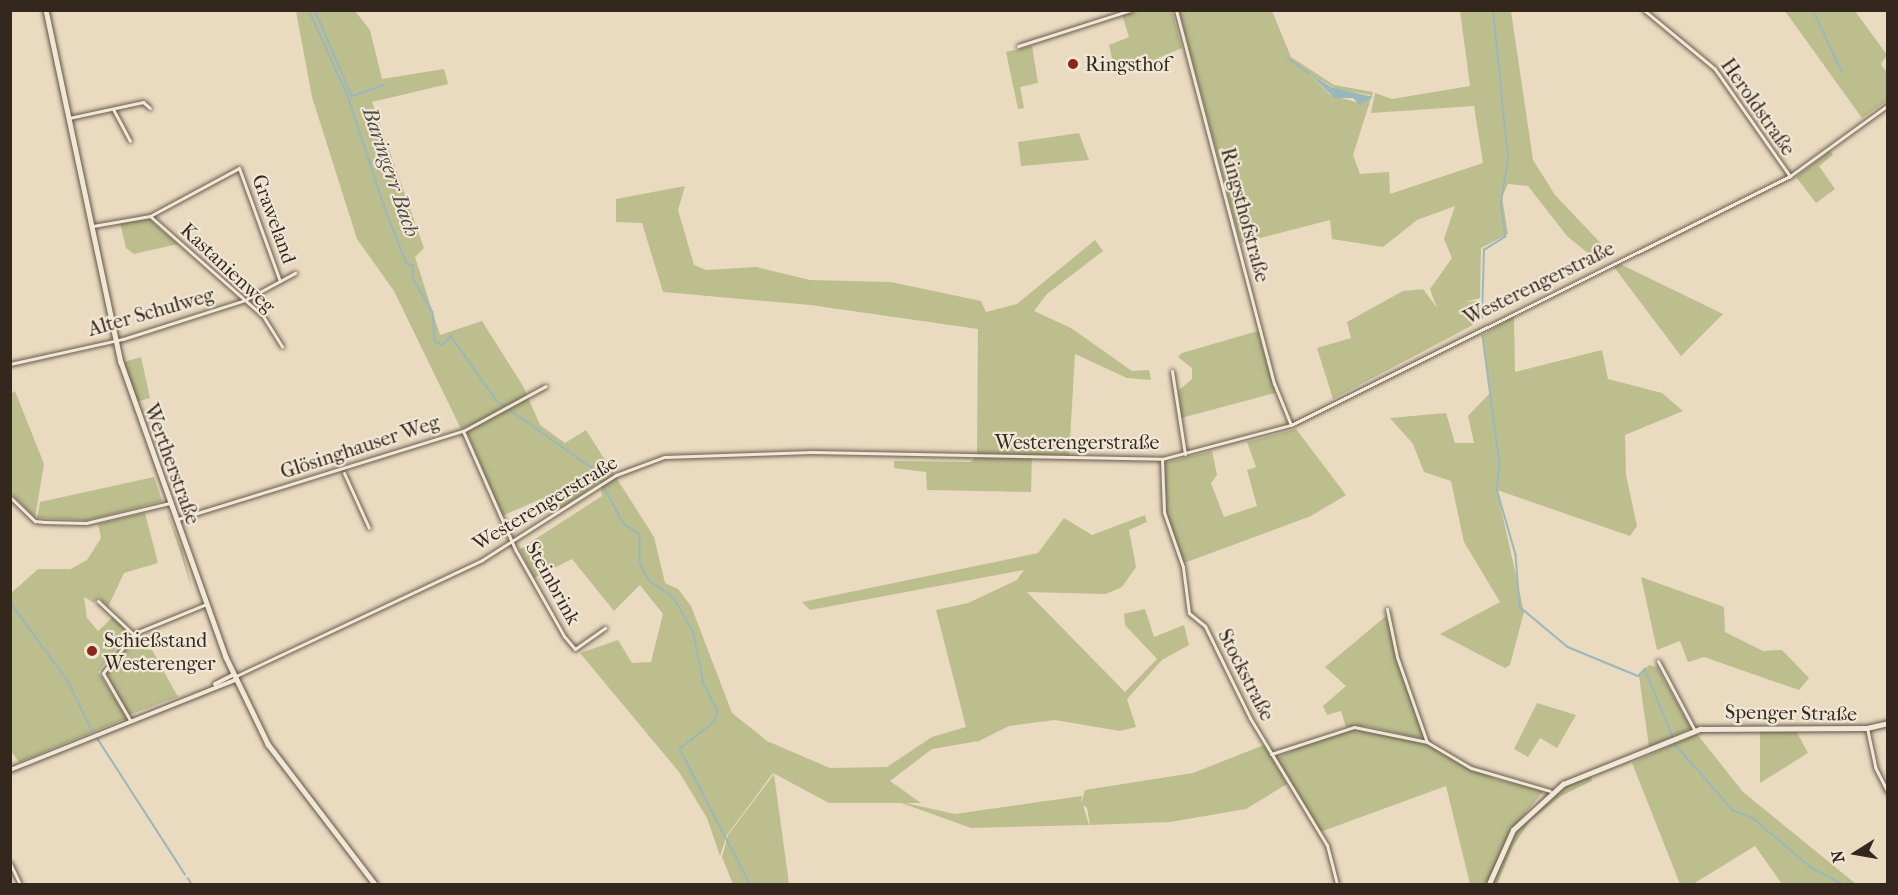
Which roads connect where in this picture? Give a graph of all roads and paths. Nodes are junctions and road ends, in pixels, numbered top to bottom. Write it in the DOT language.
graph roads {
  1 [pos="46,10"];
  2 [pos="1131,10"];
  3 [pos="1176,10"];
  4 [pos="1644,10"];
  5 [pos="1018,46"];
  6 [pos="1887,105"];
  7 [pos="150,108"];
  8 [pos="113,109"];
  9 [pos="69,118"];
  10 [pos="130,141"];
  11 [pos="1790,176"];
  12 [pos="150,216"];
  13 [pos="92,227"];
  14 [pos="296,273"];
  15 [pos="280,281"];
  16 [pos="245,300"];
  17 [pos="116,340"];
  18 [pos="282,346"];
  19 [pos="10,364"];
  20 [pos="1172,371"];
  21 [pos="546,386"];
  22 [pos="1291,426"];
  23 [pos="463,431"];
  24 [pos="1185,454"];
  25 [pos="1162,459"];
  26 [pos="343,472"];
  27 [pos="10,497"];
  28 [pos="170,503"];
  29 [pos="176,519"];
  30 [pos="369,528"];
  31 [pos="513,543"];
  32 [pos="98,601"];
  33 [pos="206,604"];
  34 [pos="1387,609"];
  35 [pos="605,628"];
  36 [pos="133,634"];
  37 [pos="1658,661"];
  38 [pos="234,677"];
  39 [pos="130,720"];
  40 [pos="1887,723"];
  41 [pos="1867,728"];
  42 [pos="1695,731"];
  43 [pos="1426,742"];
  44 [pos="1271,754"];
  45 [pos="10,770"];
  46 [pos="1550,791"];
  47 [pos="1887,792"];
  48 [pos="10,863"];
  49 [pos="20,885"];
  50 [pos="375,885"];
  51 [pos="1337,885"];
  52 [pos="1489,885"];
  1 -- 9 [label="main road, Wertherstraße"];
  2 -- 5 [label="street"];
  3 -- 22 [label="street, Ringsthofstraße"];
  4 -- 11 [label="street, Heroldstraße"];
  6 -- 11 [label="street, Westerengerstraße"];
  7 -- 8 [label="street"];
  8 -- 9 [label="street"];
  8 -- 10 [label="street"];
  9 -- 13 [label="main road, Wertherstraße"];
  11 -- 22 [label="street, Westerengerstraße"];
  12 -- 13 [label="street"];
  12 -- 15 [label="street, Graweland"];
  12 -- 16 [label="street, Kastanienweg"];
  13 -- 17 [label="main road, Wertherstraße"];
  14 -- 15 [label="street, Alter Schulweg"];
  15 -- 16 [label="street, Alter Schulweg"];
  16 -- 17 [label="street, Alter Schulweg"];
  16 -- 18 [label="street, Kastanienweg"];
  17 -- 19 [label="street, Alter Schulweg"];
  17 -- 28 [label="main road, Wertherstraße"];
  20 -- 24 [label="street"];
  21 -- 23 [label="street, Glösinghauser Weg"];
  22 -- 24 [label="street, Westerengerstraße"];
  23 -- 26 [label="street, Glösinghauser Weg"];
  23 -- 31 [label="street, Steinbrink"];
  24 -- 25 [label="street, Westerengerstraße"];
  25 -- 31 [label="street, Westerengerstraße"];
  25 -- 44 [label="street, Stockstraße"];
  26 -- 29 [label="street, Glösinghauser Weg"];
  26 -- 30 [label="street"];
  27 -- 28 [label="street"];
  28 -- 29 [label="main road, Wertherstraße"];
  29 -- 33 [label="main road, Wertherstraße"];
  31 -- 35 [label="street, Steinbrink"];
  31 -- 38 [label="street, Westerengerstraße"];
  32 -- 36 [label="street"];
  33 -- 36 [label="street"];
  33 -- 38 [label="main road, Wertherstraße"];
  34 -- 43 [label="street"];
  36 -- 39 [label="street"];
  37 -- 42 [label="street"];
  38 -- 39 [label="street, Westerengerstraße"];
  38 -- 50 [label="main road, Wertherstraße"];
  39 -- 45 [label="street, Westerengerstraße"];
  40 -- 41 [label="main road, Spenger Straße"];
  41 -- 42 [label="main road, Spenger Straße"];
  41 -- 47 [label="street"];
  42 -- 46 [label="main road"];
  43 -- 44 [label="street"];
  43 -- 46 [label="street"];
  44 -- 51 [label="street, Stockstraße"];
  46 -- 52 [label="main road"];
  48 -- 49 [label="street"];
}
